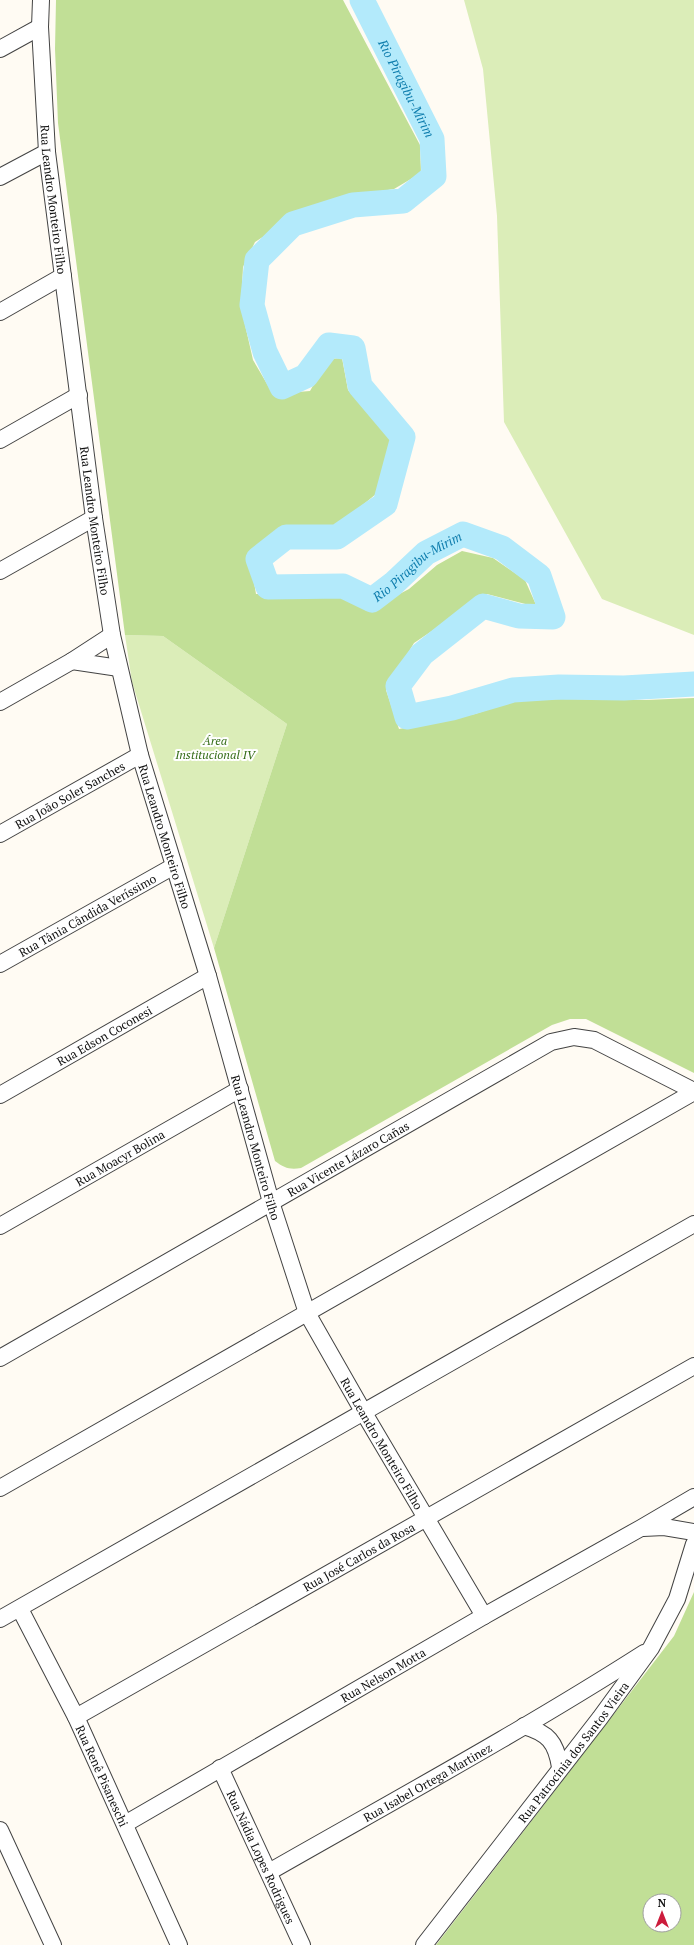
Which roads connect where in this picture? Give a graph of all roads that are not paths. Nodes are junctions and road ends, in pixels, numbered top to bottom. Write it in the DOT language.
graph roads {
  1 [pos="41,0"];
  2 [pos="40,27"];
  3 [pos="0,49"];
  4 [pos="47,152"];
  5 [pos="0,177"];
  6 [pos="63,276"];
  7 [pos="0,312"];
  8 [pos="78,395"];
  9 [pos="0,440"];
  10 [pos="94,518"];
  11 [pos="0,571"];
  12 [pos="112,635"];
  13 [pos="72,661"];
  14 [pos="119,668"];
  15 [pos="0,702"];
  16 [pos="140,755"];
  17 [pos="0,834"];
  18 [pos="174,866"];
  19 [pos="0,964"];
  20 [pos="208,976"];
  21 [pos="240,1089"];
  22 [pos="694,1091"];
  23 [pos="0,1095"];
  24 [pos="271,1202"];
  25 [pos="694,1224"];
  26 [pos="0,1226"];
  27 [pos="307,1313"];
  28 [pos="0,1358"];
  29 [pos="691,1369"];
  30 [pos="364,1413"];
  31 [pos="0,1488"];
  32 [pos="694,1497"];
  33 [pos="427,1518"];
  34 [pos="641,1528"];
  35 [pos="694,1532"];
  36 [pos="694,1544"];
  37 [pos="20,1608"];
  38 [pos="484,1616"];
  39 [pos="0,1619"];
  40 [pos="651,1648"];
  41 [pos="628,1681"];
  42 [pos="584,1691"];
  43 [pos="76,1717"];
  44 [pos="524,1726"];
  45 [pos="560,1767"];
  46 [pos="220,1768"];
  47 [pos="125,1824"];
  48 [pos="0,1830"];
  49 [pos="269,1872"];
  50 [pos="53,1945"];
  51 [pos="179,1945"];
  52 [pos="302,1945"];
  53 [pos="424,1945"];
  1 -- 2 [label="street, Rua Leandro Monteiro Filho"];
  2 -- 3 [label="street"];
  2 -- 4 [label="street, Rua Leandro Monteiro Filho"];
  4 -- 5 [label="street"];
  4 -- 6 [label="street, Rua Leandro Monteiro Filho"];
  6 -- 7 [label="street"];
  6 -- 8 [label="street, Rua Leandro Monteiro Filho"];
  8 -- 9 [label="street"];
  8 -- 10 [label="street, Rua Leandro Monteiro Filho"];
  10 -- 11 [label="street"];
  10 -- 12 [label="street, Rua Leandro Monteiro Filho"];
  12 -- 13 [label="street"];
  12 -- 14 [label="street, Rua Leandro Monteiro Filho"];
  13 -- 14 [label="street"];
  13 -- 15 [label="street"];
  14 -- 16 [label="street, Rua Leandro Monteiro Filho"];
  16 -- 17 [label="street, Rua João Soler Sanches"];
  16 -- 18 [label="street, Rua Leandro Monteiro Filho"];
  18 -- 19 [label="street, Rua Tânia Cândida Veríssimo"];
  18 -- 20 [label="street, Rua Leandro Monteiro Filho"];
  20 -- 21 [label="street, Rua Leandro Monteiro Filho"];
  20 -- 23 [label="street, Rua Edson Coconesi"];
  21 -- 24 [label="street, Rua Leandro Monteiro Filho"];
  21 -- 26 [label="street, Rua Moacyr Bolina"];
  22 -- 24 [label="street, Rua Vicente Lázaro Cañas"];
  22 -- 27 [label="street"];
  24 -- 27 [label="street, Rua Leandro Monteiro Filho"];
  24 -- 28 [label="street, Rua Vicente Lázaro Cañas"];
  25 -- 30 [label="street"];
  27 -- 30 [label="street, Rua Leandro Monteiro Filho"];
  27 -- 31 [label="street"];
  29 -- 33 [label="street, Rua José Carlos da Rosa"];
  30 -- 33 [label="street, Rua Leandro Monteiro Filho"];
  30 -- 37 [label="street"];
  32 -- 34 [label="street, Rua Nelson Motta"];
  33 -- 38 [label="street, Rua Leandro Monteiro Filho"];
  33 -- 43 [label="street, Rua José Carlos da Rosa"];
  34 -- 35 [label="street, Rua Nelson Motta"];
  34 -- 38 [label="street, Rua Nelson Motta"];
  36 -- 40 [label="street, Rua Patrocínia dos Santos Vieira"];
  37 -- 39 [label="street"];
  37 -- 43 [label="street, Rua Renê Pisaneschi"];
  38 -- 46 [label="street, Rua Nelson Motta"];
  40 -- 41 [label="street, Rua Patrocínia dos Santos Vieira"];
  40 -- 42 [label="street, Rua Isabel Ortega Martinez"];
  41 -- 42 [label="street, Rua Isabel Ortega Martinez"];
  41 -- 45 [label="street, Rua Patrocínia dos Santos Vieira"];
  42 -- 44 [label="street, Rua Isabel Ortega Martinez"];
  43 -- 47 [label="street, Rua Renê Pisaneschi"];
  44 -- 45 [label="street"];
  44 -- 49 [label="street, Rua Isabel Ortega Martinez"];
  45 -- 53 [label="street, Rua Patrocínia dos Santos Vieira"];
  46 -- 47 [label="street, Rua Nelson Motta"];
  46 -- 49 [label="street, Rua Nádia Lopes Rodrigues"];
  47 -- 51 [label="street, Rua Renê Pisaneschi"];
  48 -- 50 [label="street"];
  49 -- 52 [label="street, Rua Nádia Lopes Rodrigues"];
}
